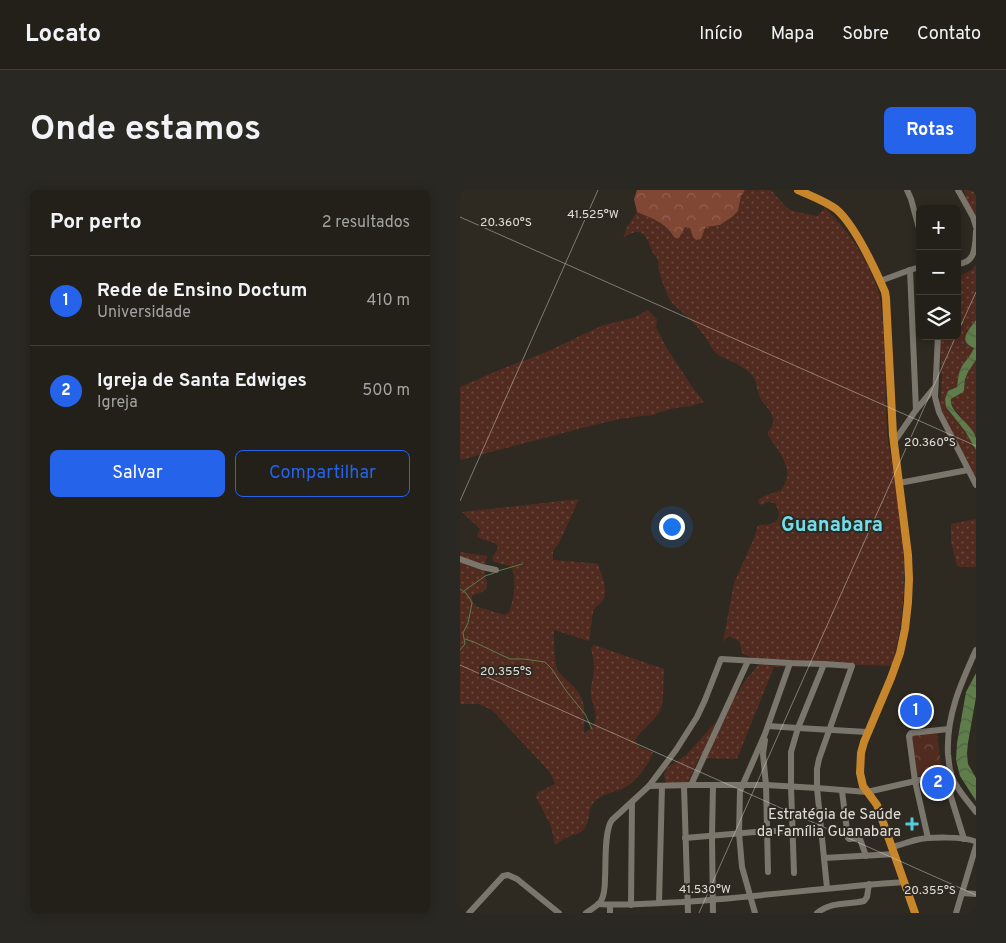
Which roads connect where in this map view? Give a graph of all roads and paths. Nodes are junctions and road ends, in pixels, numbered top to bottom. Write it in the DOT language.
graph roads {
  1 [pos="798,190"];
  2 [pos="907,190"];
  3 [pos="958,190"];
  4 [pos="916,217"];
  5 [pos="976,229"];
  6 [pos="961,264"];
  7 [pos="916,268"];
  8 [pos="910,270"];
  9 [pos="880,281"];
  10 [pos="938,340"];
  11 [pos="936,386"];
  12 [pos="916,410"];
  13 [pos="894,442"];
  14 [pos="968,470"];
  15 [pos="899,483"];
  16 [pos="976,485"];
  17 [pos="460,559"];
  18 [pos="496,570"];
  19 [pos="976,650"];
  20 [pos="748,661"];
  21 [pos="790,664"];
  22 [pos="824,664"];
  23 [pos="768,726"];
  24 [pos="798,728"];
  25 [pos="949,729"];
  26 [pos="830,730"];
  27 [pos="867,732"];
  28 [pos="765,734"];
  29 [pos="948,774"];
  30 [pos="915,781"];
  31 [pos="688,785"];
  32 [pos="713,785"];
  33 [pos="743,785"];
  34 [pos="766,785"];
  35 [pos="649,786"];
  36 [pos="662,786"];
  37 [pos="791,786"];
  38 [pos="817,788"];
  39 [pos="842,790"];
  40 [pos="867,792"];
  41 [pos="632,802"];
  42 [pos="976,812"];
  43 [pos="767,831"];
  44 [pos="792,831"];
  45 [pos="821,831"];
  46 [pos="739,833"];
  47 [pos="712,836"];
  48 [pos="685,838"];
  49 [pos="928,838"];
  50 [pos="964,839"];
  51 [pos="975,843"];
  52 [pos="893,851"];
  53 [pos="866,856"];
  54 [pos="824,858"];
  55 [pos="974,860"];
  56 [pos="768,872"];
  57 [pos="794,873"];
  58 [pos="905,882"];
  59 [pos="869,884"];
  60 [pos="826,888"];
  61 [pos="962,893"];
  62 [pos="976,894"];
  63 [pos="751,896"];
  64 [pos="712,900"];
  65 [pos="687,902"];
  66 [pos="659,903"];
  67 [pos="598,904"];
  68 [pos="610,905"];
  69 [pos="634,905"];
  70 [pos="471,912"];
  71 [pos="559,913"];
  72 [pos="586,913"];
  73 [pos="610,913"];
  74 [pos="638,913"];
  75 [pos="688,913"];
  76 [pos="713,913"];
  77 [pos="755,913"];
  78 [pos="817,913"];
  79 [pos="915,913"];
  80 [pos="956,913"];
  1 -- 9 [label="main road"];
  2 -- 4 [label="street"];
  3 -- 5 [label="street"];
  5 -- 6 [label="street"];
  7 -- 8 [label="street"];
  8 -- 9 [label="street"];
  8 -- 12 [label="street"];
  9 -- 13 [label="main road"];
  10 -- 11 [label="street"];
  11 -- 12 [label="street"];
  11 -- 14 [label="street"];
  12 -- 13 [label="street"];
  13 -- 15 [label="main road"];
  14 -- 15 [label="street"];
  14 -- 16 [label="street"];
  15 -- 27 [label="main road"];
  17 -- 18 [label="street"];
  19 -- 25 [label="street"];
  20 -- 21 [label="street"];
  20 -- 31 [label="street"];
  20 -- 35 [label="street"];
  21 -- 22 [label="street"];
  21 -- 23 [label="street"];
  22 -- 24 [label="street"];
  22 -- 26 [label="street"];
  23 -- 24 [label="street"];
  23 -- 28 [label="street"];
  24 -- 26 [label="street"];
  24 -- 37 [label="street"];
  25 -- 29 [label="street"];
  25 -- 30 [label="street"];
  26 -- 27 [label="street"];
  26 -- 38 [label="street"];
  27 -- 40 [label="main road"];
  28 -- 33 [label="street"];
  28 -- 34 [label="street"];
  29 -- 30 [label="street"];
  29 -- 42 [label="street"];
  29 -- 50 [label="street"];
  30 -- 40 [label="street"];
  30 -- 49 [label="street"];
  31 -- 32 [label="street"];
  31 -- 36 [label="street"];
  31 -- 48 [label="street"];
  32 -- 33 [label="street"];
  32 -- 47 [label="street"];
  33 -- 34 [label="street"];
  33 -- 46 [label="street"];
  34 -- 37 [label="street"];
  34 -- 43 [label="street"];
  35 -- 36 [label="street"];
  35 -- 41 [label="street"];
  36 -- 66 [label="street"];
  37 -- 38 [label="street"];
  37 -- 44 [label="street"];
  38 -- 39 [label="street"];
  38 -- 45 [label="street"];
  39 -- 40 [label="street"];
  39 -- 53 [label="street"];
  40 -- 52 [label="main road"];
  41 -- 67 [label="street"];
  41 -- 69 [label="street"];
  43 -- 44 [label="street"];
  43 -- 46 [label="street"];
  43 -- 56 [label="street"];
  44 -- 45 [label="street"];
  44 -- 57 [label="street"];
  45 -- 54 [label="street"];
  46 -- 47 [label="street"];
  46 -- 63 [label="street"];
  47 -- 48 [label="street"];
  47 -- 64 [label="street"];
  48 -- 65 [label="street"];
  49 -- 50 [label="street"];
  49 -- 52 [label="street"];
  50 -- 51 [label="street"];
  51 -- 55 [label="street"];
  52 -- 53 [label="street"];
  52 -- 58 [label="main road"];
  53 -- 54 [label="street"];
  54 -- 60 [label="street"];
  55 -- 61 [label="street"];
  58 -- 59 [label="street"];
  58 -- 79 [label="main road"];
  59 -- 60 [label="street"];
  59 -- 78 [label="street"];
  60 -- 63 [label="street"];
  61 -- 62 [label="street"];
  61 -- 80 [label="street"];
  63 -- 64 [label="street"];
  63 -- 77 [label="street"];
  64 -- 65 [label="street"];
  64 -- 76 [label="street"];
  65 -- 66 [label="street"];
  65 -- 75 [label="street"];
  66 -- 69 [label="street"];
  67 -- 68 [label="street"];
  67 -- 72 [label="street"];
  68 -- 69 [label="street"];
  68 -- 73 [label="street"];
  69 -- 74 [label="street"];
  70 -- 71 [label="street"];
}
